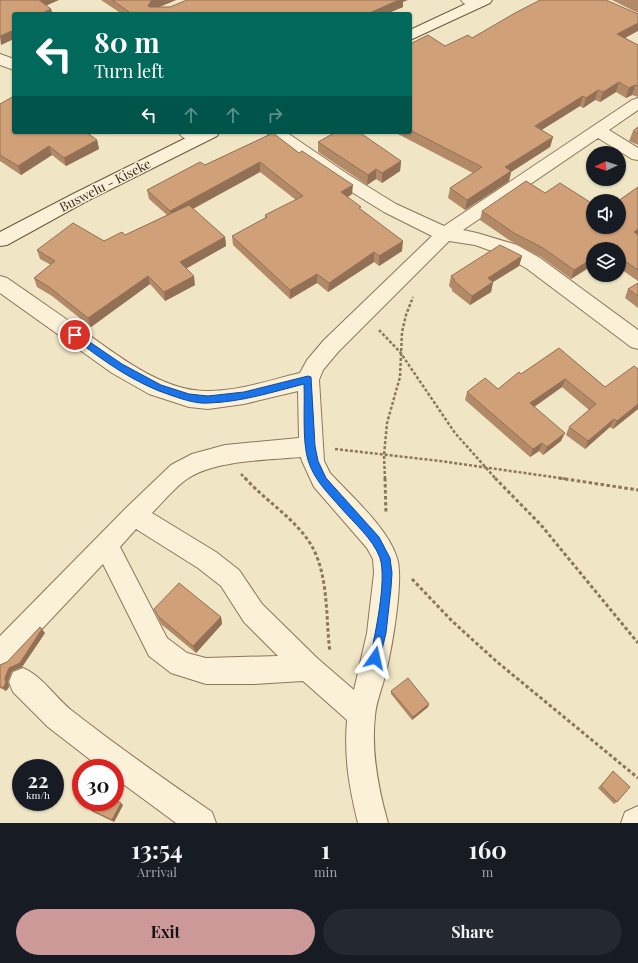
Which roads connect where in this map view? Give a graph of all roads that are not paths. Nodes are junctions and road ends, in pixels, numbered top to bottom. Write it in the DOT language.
graph roads {
  1 [pos="476,1"];
  2 [pos="412,35"];
  3 [pos="0,60"];
  4 [pos="12,64"];
  5 [pos="638,103"];
  6 [pos="597,130"];
  7 [pos="198,134"];
  8 [pos="278,134"];
  9 [pos="638,155"];
  10 [pos="445,234"];
  11 [pos="2,236"];
  12 [pos="0,283"];
  13 [pos="638,341"];
  14 [pos="308,380"];
  15 [pos="311,446"];
  16 [pos="134,515"];
  17 [pos="106,544"];
  18 [pos="0,655"];
  19 [pos="308,667"];
  20 [pos="23,682"];
  21 [pos="361,714"];
  22 [pos="638,821"];
  23 [pos="201,823"];
  24 [pos="373,823"];
  25 [pos="636,823"];
  1 -- 2 [label="street"];
  3 -- 4 [label="street"];
  5 -- 6 [label="street"];
  6 -- 9 [label="street"];
  6 -- 10 [label="street"];
  7 -- 11 [label="street, Buswelu - Kiseke"];
  8 -- 10 [label="street"];
  10 -- 13 [label="street"];
  10 -- 14 [label="street"];
  12 -- 14 [label="street"];
  14 -- 15 [label="street"];
  15 -- 16 [label="street"];
  15 -- 21 [label="street"];
  16 -- 17 [label="street"];
  16 -- 19 [label="street"];
  17 -- 18 [label="street"];
  17 -- 19 [label="street"];
  19 -- 21 [label="street"];
  20 -- 23 [label="street"];
  21 -- 24 [label="street"];
  22 -- 25 [label="street"];
}
